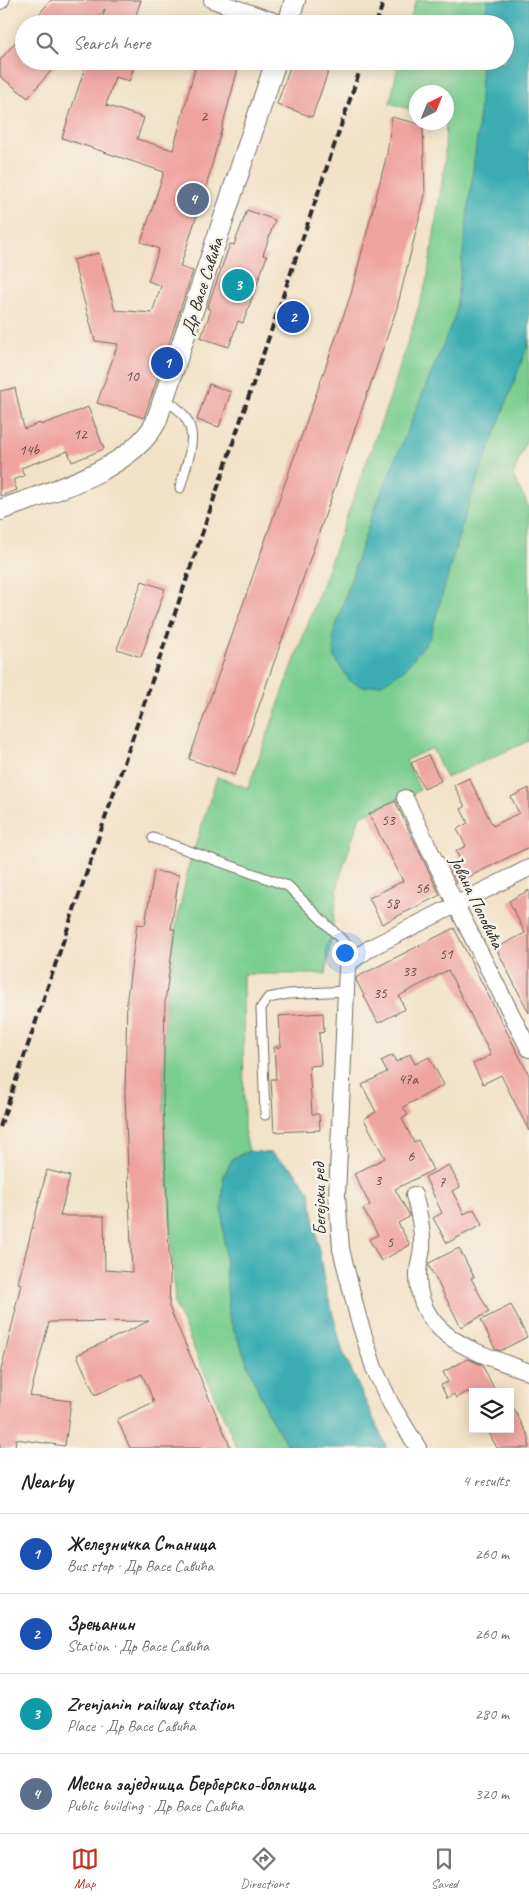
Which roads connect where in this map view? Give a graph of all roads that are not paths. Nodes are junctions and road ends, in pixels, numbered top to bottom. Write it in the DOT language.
graph roads {
  1 [pos="212,0"];
  2 [pos="296,0"];
  3 [pos="256,15"];
  4 [pos="291,15"];
  5 [pos="273,70"];
  6 [pos="164,399"];
  7 [pos="180,488"];
  8 [pos="0,510"];
  9 [pos="405,798"];
  10 [pos="153,838"];
  11 [pos="529,868"];
  12 [pos="456,905"];
  13 [pos="358,956"];
  14 [pos="346,990"];
  15 [pos="529,1050"];
  16 [pos="265,1115"];
  17 [pos="414,1195"];
  18 [pos="529,1372"];
  19 [pos="418,1448"];
  1 -- 3 [label="street"];
  2 -- 4 [label="street"];
  5 -- 6 [label="street, Др Васе Савића"];
  6 -- 7 [label="lane"];
  6 -- 8 [label="street, Др Васе Савића"];
  9 -- 12 [label="street, Јована Поповића"];
  10 -- 13 [label="lane"];
  11 -- 12 [label="street, Бегејски ред"];
  12 -- 13 [label="street, Бегејски ред"];
  12 -- 15 [label="street, Јована Поповића"];
  13 -- 14 [label="street, Бегејски ред"];
  14 -- 16 [label="lane"];
  14 -- 19 [label="street, Бегејски ред"];
  17 -- 18 [label="street"];
}
